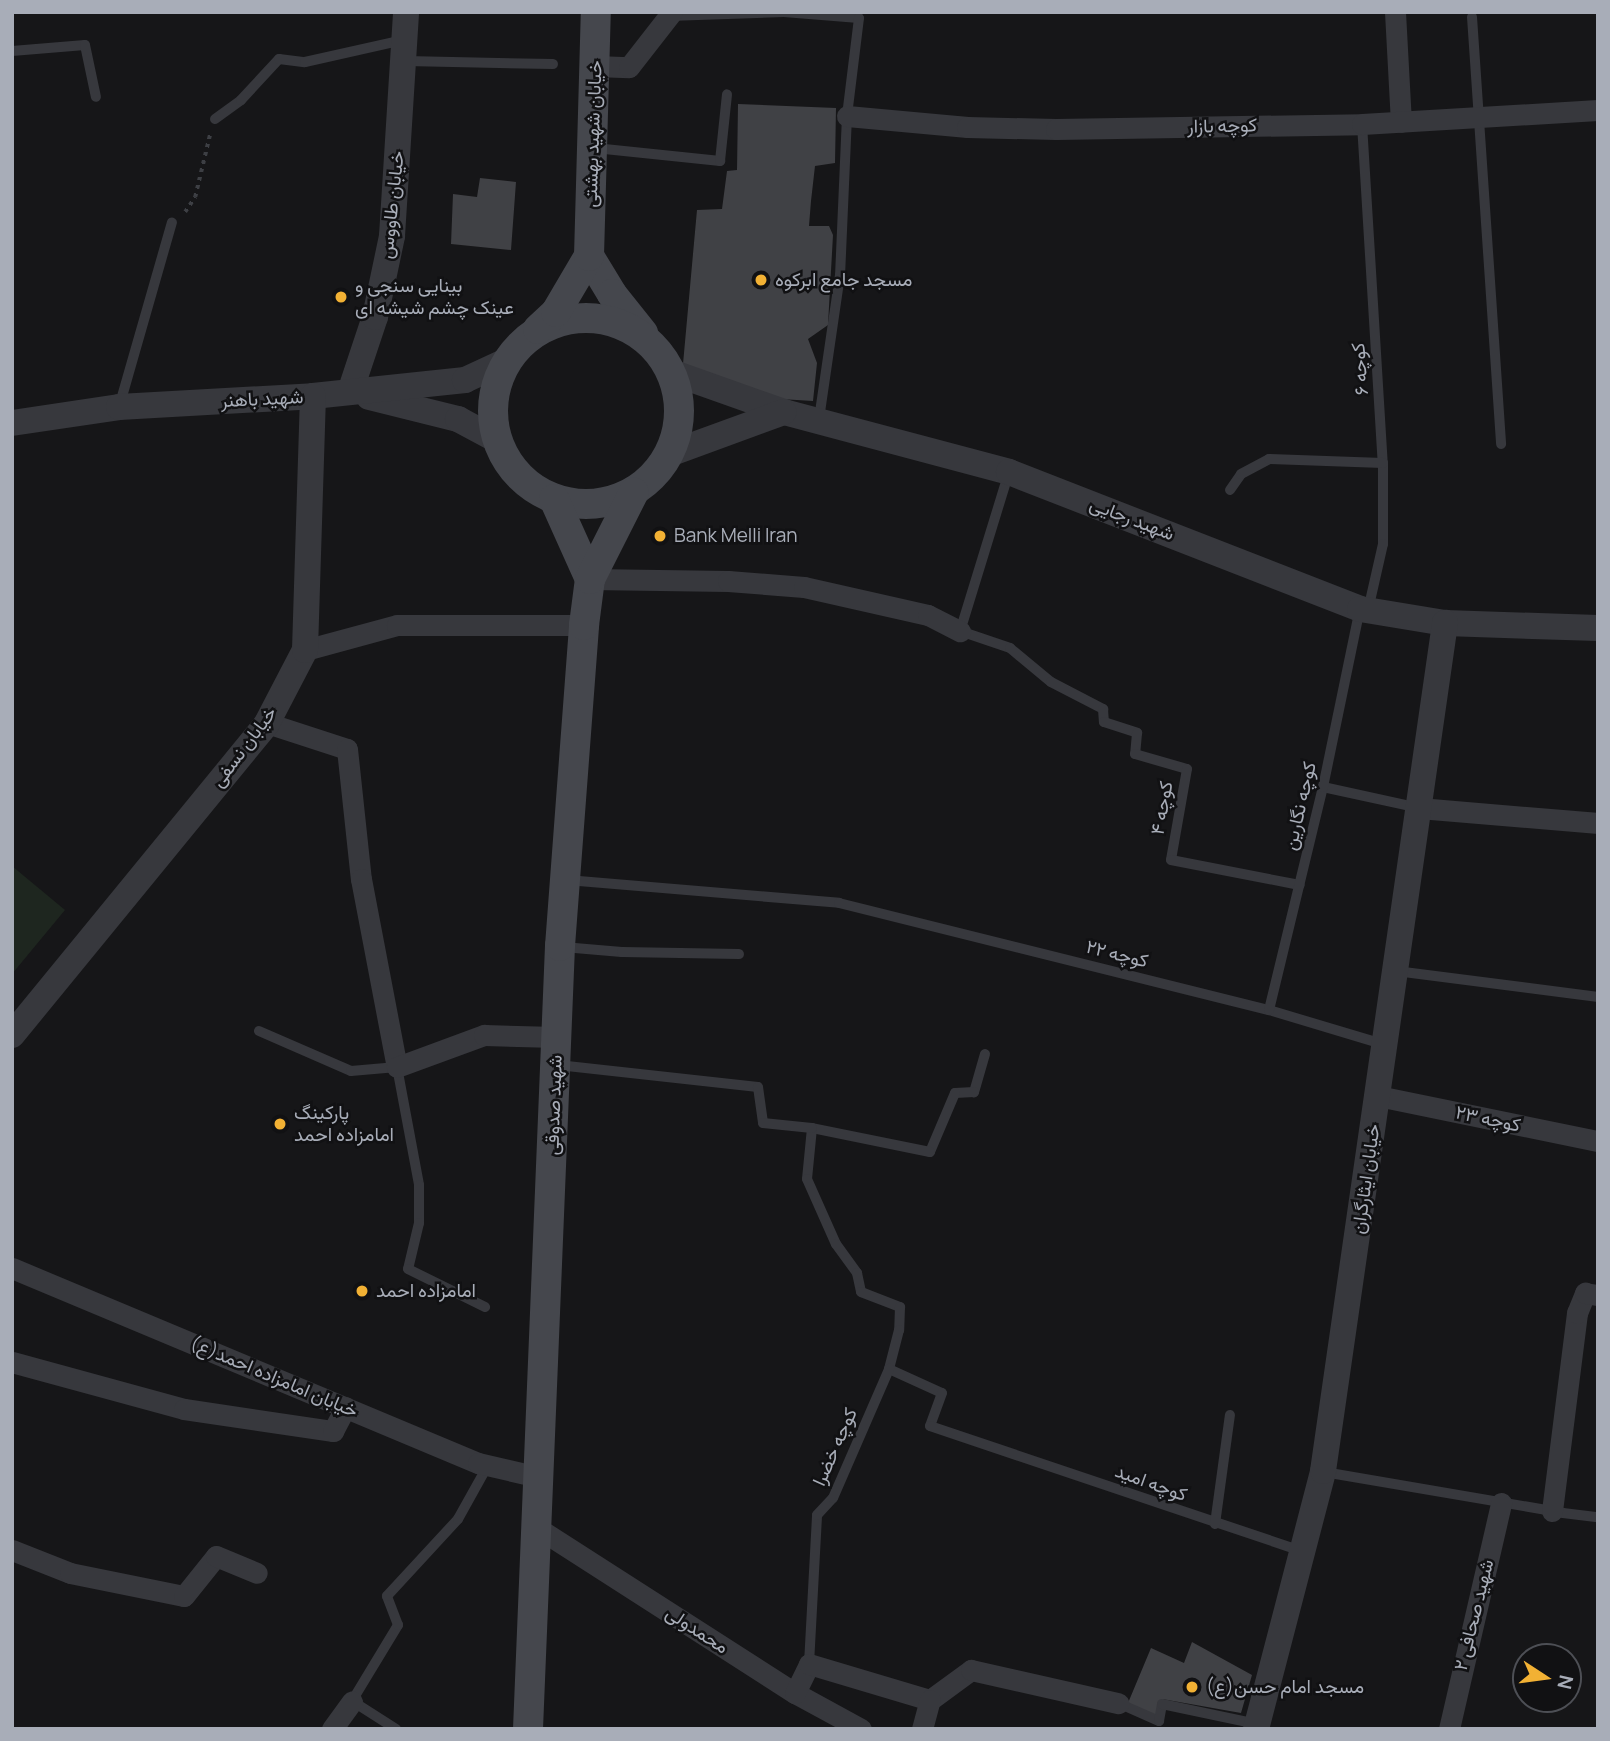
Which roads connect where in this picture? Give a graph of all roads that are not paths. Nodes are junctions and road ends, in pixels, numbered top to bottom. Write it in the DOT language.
graph roads {
  1 [pos="406,12"];
  2 [pos="596,12"];
  3 [pos="1395,12"];
  4 [pos="671,14"];
  5 [pos="1472,18"];
  6 [pos="406,50"];
  7 [pos="12,51"];
  8 [pos="553,64"];
  9 [pos="595,66"];
  10 [pos="727,94"];
  11 [pos="96,97"];
  12 [pos="1598,110"];
  13 [pos="846,116"];
  14 [pos="1479,117"];
  15 [pos="215,118"];
  16 [pos="1401,122"];
  17 [pos="1362,124"];
  18 [pos="592,147"];
  19 [pos="172,222"];
  20 [pos="589,256"];
  21 [pos="654,347"];
  22 [pos="518,349"];
  23 [pos="671,372"];
  24 [pos="350,392"];
  25 [pos="313,396"];
  26 [pos="119,407"];
  27 [pos="784,412"];
  28 [pos="819,419"];
  29 [pos="12,423"];
  30 [pos="497,440"];
  31 [pos="1501,444"];
  32 [pos="669,454"];
  33 [pos="1383,463"];
  34 [pos="1009,472"];
  35 [pos="1230,490"];
  36 [pos="634,492"];
  37 [pos="554,499"];
  38 [pos="590,579"];
  39 [pos="1364,610"];
  40 [pos="1445,623"];
  41 [pos="584,625"];
  42 [pos="1598,628"];
  43 [pos="960,631"];
  44 [pos="305,650"];
  45 [pos="267,723"];
  46 [pos="1323,787"];
  47 [pos="1419,808"];
  48 [pos="1598,823"];
  49 [pos="565,880"];
  50 [pos="1300,885"];
  51 [pos="560,946"];
  52 [pos="739,954"];
  53 [pos="1396,971"];
  54 [pos="1598,997"];
  55 [pos="1269,1010"];
  56 [pos="259,1031"];
  57 [pos="12,1035"];
  58 [pos="1385,1045"];
  59 [pos="556,1051"];
  60 [pos="985,1054"];
  61 [pos="397,1067"];
  62 [pos="1378,1096"];
  63 [pos="812,1128"];
  64 [pos="1598,1141"];
  65 [pos="12,1268"];
  66 [pos="1593,1290"];
  67 [pos="485,1307"];
  68 [pos="12,1362"];
  69 [pos="889,1369"];
  70 [pos="346,1407"];
  71 [pos="1230,1415"];
  72 [pos="488,1465"];
  73 [pos="1323,1471"];
  74 [pos="538,1476"];
  75 [pos="1501,1503"];
  76 [pos="1552,1511"];
  77 [pos="1598,1517"];
  78 [pos="1215,1524"];
  79 [pos="536,1527"];
  80 [pos="12,1550"];
  81 [pos="1303,1552"];
  82 [pos="257,1573"];
  83 [pos="808,1664"];
  84 [pos="795,1693"];
  85 [pos="930,1700"];
  86 [pos="352,1701"];
  87 [pos="1118,1703"];
  88 [pos="1257,1726"];
  89 [pos="331,1729"];
  90 [pos="396,1729"];
  91 [pos="528,1729"];
  92 [pos="861,1729"];
  93 [pos="922,1729"];
  94 [pos="1448,1729"];
  1 -- 6 [label="street, خیابان طاووس"];
  2 -- 9 [label="main road, خیابان شهید بهشتی"];
  3 -- 16 [label="street"];
  4 -- 9 [label="street"];
  4 -- 13 [label="lane"];
  5 -- 14 [label="lane"];
  6 -- 8 [label="lane"];
  6 -- 15 [label="lane"];
  6 -- 24 [label="street, خیابان طاووس"];
  7 -- 11 [label="lane"];
  9 -- 18 [label="main road, خیابان شهید بهشتی"];
  10 -- 18 [label="lane"];
  12 -- 14 [label="street, کوچه بازار"];
  13 -- 17 [label="street, کوچه بازار"];
  13 -- 28 [label="lane"];
  14 -- 16 [label="street, کوچه بازار"];
  14 -- 31 [label="lane"];
  16 -- 17 [label="street, کوچه بازار"];
  17 -- 33 [label="lane, کوچه ۶"];
  18 -- 20 [label="main road, خیابان شهید بهشتی"];
  19 -- 26 [label="lane"];
  20 -- 21 [label="main road"];
  20 -- 22 [label="main road"];
  21 -- 22 [label="main road"];
  21 -- 23 [label="main road"];
  22 -- 24 [label="street, شهید باهنر"];
  22 -- 30 [label="main road"];
  23 -- 27 [label="street, شهید رجایی"];
  23 -- 32 [label="main road"];
  24 -- 25 [label="street, شهید باهنر"];
  24 -- 30 [label="street"];
  25 -- 26 [label="street, شهید باهنر"];
  25 -- 44 [label="street, خیابان نسفی"];
  26 -- 29 [label="street, شهید باهنر"];
  27 -- 28 [label="street, شهید رجایی"];
  27 -- 32 [label="street"];
  28 -- 34 [label="street, شهید رجایی"];
  30 -- 37 [label="main road"];
  32 -- 36 [label="main road"];
  33 -- 35 [label="lane"];
  33 -- 39 [label="lane, کوچه ۶"];
  34 -- 39 [label="street, شهید رجایی"];
  34 -- 43 [label="lane"];
  36 -- 37 [label="main road"];
  36 -- 38 [label="main road, شهید صدوقی"];
  37 -- 38 [label="main road"];
  38 -- 41 [label="main road, شهید صدوقی"];
  38 -- 43 [label="street"];
  39 -- 40 [label="street, شهید رجایی"];
  39 -- 46 [label="lane, کوچه نگارین"];
  40 -- 42 [label="street, شهید رجایی"];
  40 -- 47 [label="street, خیابان ایثارگران"];
  41 -- 44 [label="street"];
  41 -- 49 [label="main road, شهید صدوقی"];
  43 -- 50 [label="lane, کوچه ۴"];
  44 -- 45 [label="street, خیابان نسفی"];
  45 -- 57 [label="street, خیابان نسفی"];
  45 -- 61 [label="street"];
  46 -- 47 [label="lane"];
  46 -- 50 [label="lane, کوچه نگارین"];
  47 -- 48 [label="street"];
  47 -- 53 [label="street, خیابان ایثارگران"];
  49 -- 51 [label="main road, شهید صدوقی"];
  49 -- 55 [label="lane, کوچه ۲۲"];
  50 -- 55 [label="lane, کوچه نگارین"];
  51 -- 52 [label="lane"];
  51 -- 59 [label="main road, شهید صدوقی"];
  53 -- 54 [label="lane"];
  53 -- 58 [label="street, خیابان ایثارگران"];
  55 -- 58 [label="lane, کوچه ۲۲"];
  56 -- 61 [label="lane"];
  58 -- 62 [label="street, خیابان ایثارگران"];
  59 -- 61 [label="street"];
  59 -- 63 [label="lane"];
  59 -- 74 [label="main road, شهید صدوقی"];
  60 -- 63 [label="lane"];
  61 -- 67 [label="lane"];
  62 -- 64 [label="street, کوچه ۲۳"];
  62 -- 73 [label="street, خیابان ایثارگران"];
  63 -- 69 [label="lane, کوچه خضرا"];
  65 -- 70 [label="street, خیابان امامزاده احمد(ع)"];
  66 -- 76 [label="street"];
  68 -- 70 [label="street"];
  69 -- 78 [label="lane, کوچه امید"];
  69 -- 83 [label="lane, کوچه خضرا"];
  70 -- 72 [label="street, خیابان امامزاده احمد(ع)"];
  71 -- 78 [label="lane"];
  72 -- 74 [label="street, خیابان امامزاده احمد(ع)"];
  72 -- 86 [label="lane"];
  73 -- 75 [label="lane"];
  73 -- 81 [label="street, خیابان ایثارگران"];
  74 -- 79 [label="main road, شهید صدوقی"];
  75 -- 76 [label="lane"];
  75 -- 94 [label="street, شهید صحافی ۲"];
  76 -- 77 [label="lane"];
  78 -- 81 [label="lane, کوچه امید"];
  79 -- 84 [label="street, محمدولی"];
  79 -- 91 [label="main road, شهید صدوقی"];
  80 -- 82 [label="street"];
  81 -- 88 [label="street, خیابان ایثارگران"];
  83 -- 84 [label="street"];
  83 -- 85 [label="street"];
  84 -- 92 [label="street, محمدولی"];
  85 -- 87 [label="street"];
  85 -- 93 [label="street"];
  86 -- 89 [label="street"];
  86 -- 90 [label="lane"];
  87 -- 88 [label="lane"];
}
